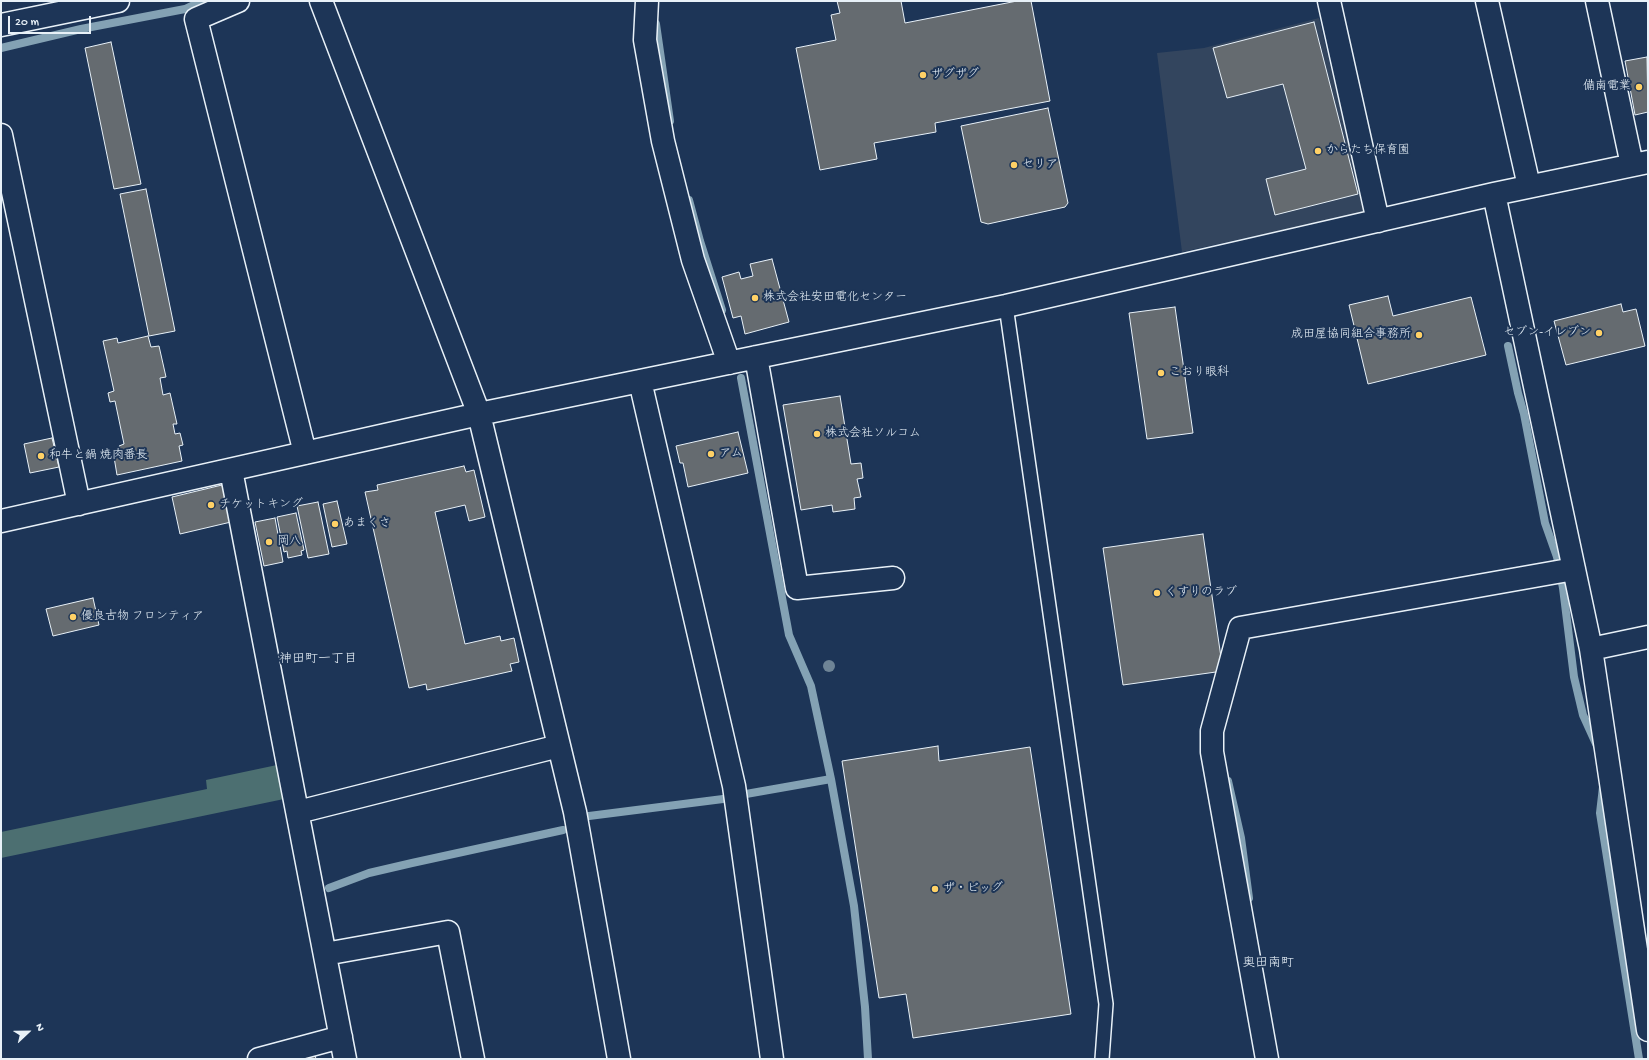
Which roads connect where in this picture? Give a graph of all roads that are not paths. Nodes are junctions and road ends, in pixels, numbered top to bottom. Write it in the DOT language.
graph roads {
  1 [pos="118,1"];
  2 [pos="238,1"];
  3 [pos="321,1"];
  4 [pos="647,1"];
  5 [pos="1329,1"];
  6 [pos="1487,1"];
  7 [pos="1597,1"];
  8 [pos="84,4"];
  9 [pos="1,25"];
  10 [pos="1,135"];
  11 [pos="1640,163"];
  12 [pos="1529,186"];
  13 [pos="1494,194"];
  14 [pos="1378,221"];
  15 [pos="1006,306"];
  16 [pos="756,357"];
  17 [pos="729,363"];
  18 [pos="640,381"];
  19 [pos="479,414"];
  20 [pos="305,454"];
  21 [pos="231,470"];
  22 [pos="79,504"];
  23 [pos="1,521"];
  24 [pos="1564,571"];
  25 [pos="893,578"];
  26 [pos="1648,637"];
  27 [pos="1590,649"];
  28 [pos="559,746"];
  29 [pos="298,812"];
  30 [pos="325,954"];
  31 [pos="1648,1030"];
  32 [pos="341,1037"];
  33 [pos="259,1059"];
  34 [pos="345,1059"];
  35 [pos="473,1059"];
  36 [pos="618,1059"];
  37 [pos="772,1059"];
  38 [pos="1102,1059"];
  39 [pos="1267,1059"];
  1 -- 8 [label="street"];
  2 -- 20 [label="street"];
  3 -- 19 [label="street"];
  4 -- 17 [label="street"];
  5 -- 14 [label="street"];
  6 -- 12 [label="street"];
  7 -- 11 [label="street"];
  8 -- 9 [label="street"];
  10 -- 22 [label="street"];
  11 -- 12 [label="street"];
  12 -- 13 [label="street"];
  13 -- 14 [label="street"];
  13 -- 24 [label="street"];
  14 -- 15 [label="street"];
  15 -- 16 [label="street"];
  15 -- 38 [label="lane"];
  16 -- 17 [label="street"];
  16 -- 25 [label="street"];
  17 -- 18 [label="street"];
  18 -- 19 [label="street"];
  18 -- 37 [label="street"];
  19 -- 20 [label="street"];
  19 -- 28 [label="street"];
  20 -- 21 [label="street"];
  21 -- 22 [label="street"];
  21 -- 29 [label="street"];
  22 -- 23 [label="street"];
  24 -- 27 [label="street"];
  24 -- 39 [label="street"];
  26 -- 27 [label="street"];
  27 -- 31 [label="street"];
  28 -- 29 [label="street"];
  28 -- 36 [label="street"];
  29 -- 30 [label="street"];
  30 -- 32 [label="street"];
  30 -- 35 [label="street"];
  32 -- 33 [label="street"];
  32 -- 34 [label="street"];
}
